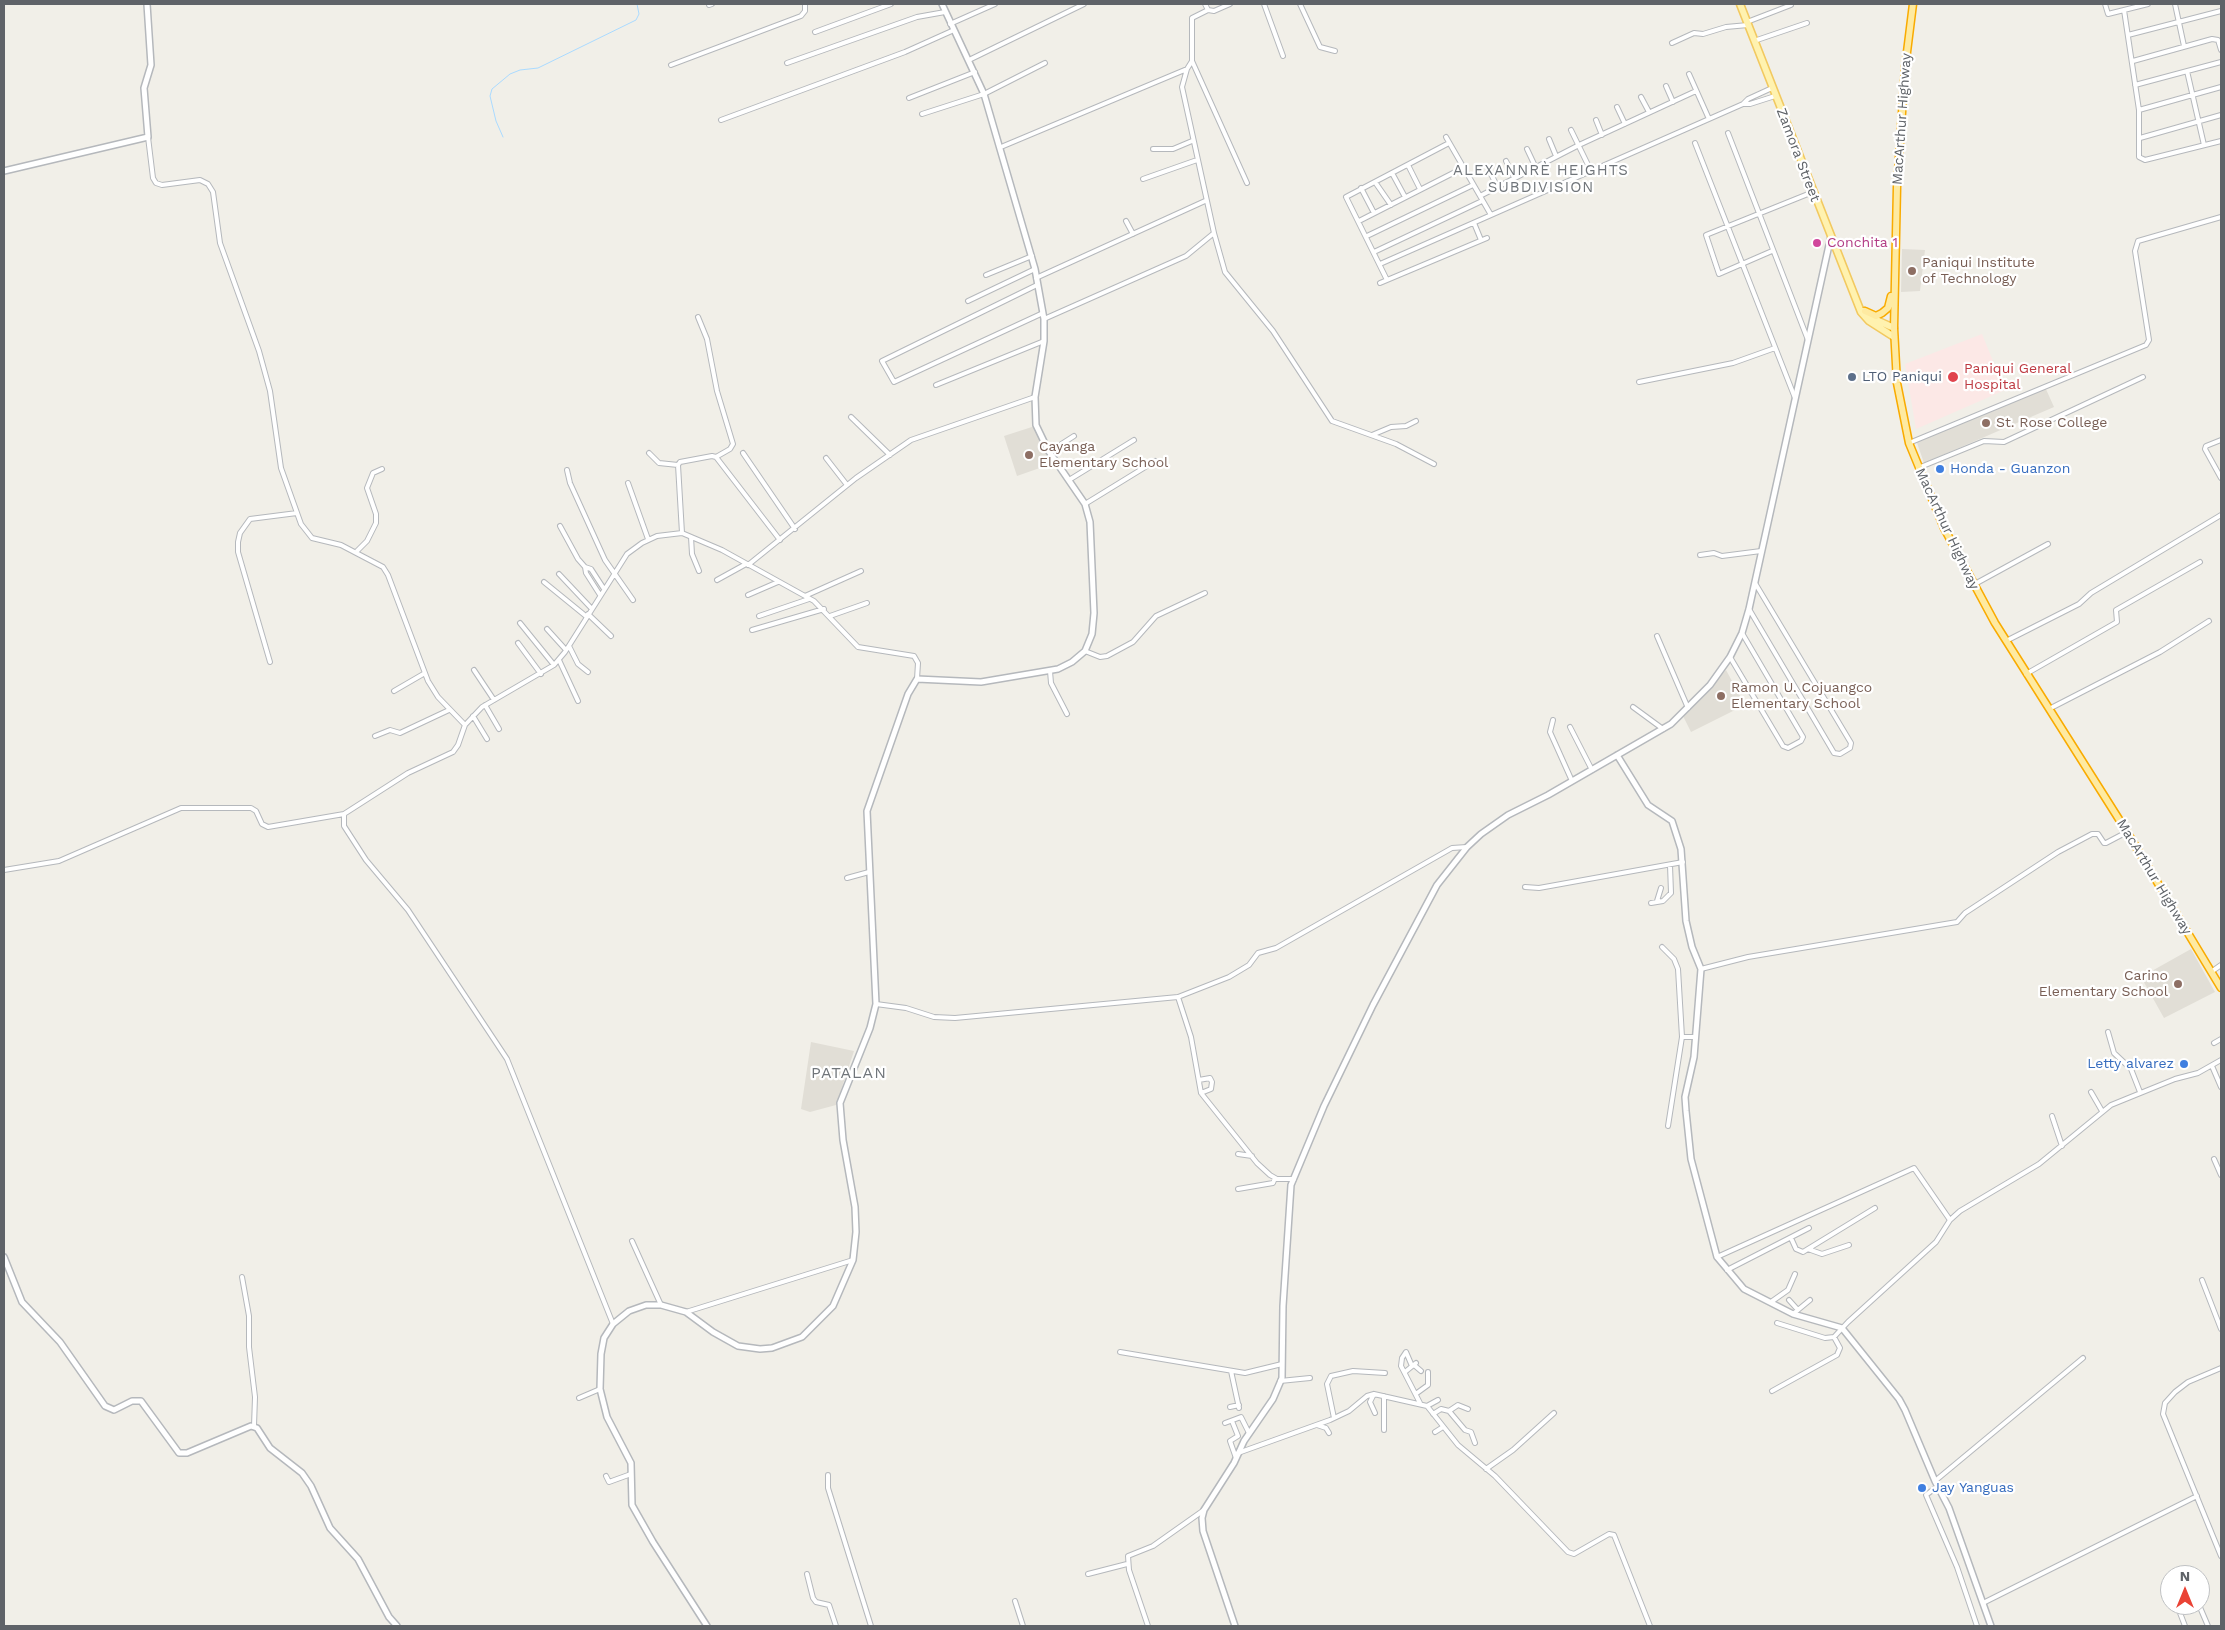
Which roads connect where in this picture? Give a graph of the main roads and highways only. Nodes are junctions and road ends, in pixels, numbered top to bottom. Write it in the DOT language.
graph roads {
  1 [pos="1740,4"];
  2 [pos="1913,4"];
  3 [pos="1894,283"];
  4 [pos="1864,313"];
  5 [pos="1894,328"];
  6 [pos="1894,337"];
  7 [pos="2221,988"];
  1 -- 4 [label="main road, Zamora Street"];
  2 -- 3 [label="highway, MacArthur Highway"];
  3 -- 4 [label="highway"];
  3 -- 5 [label="highway, MacArthur Highway"];
  4 -- 5 [label="main road, Zamora Street"];
  4 -- 6 [label="main road, Zamora Street"];
  5 -- 6 [label="highway, MacArthur Highway"];
  6 -- 7 [label="highway, MacArthur Highway"];
}
